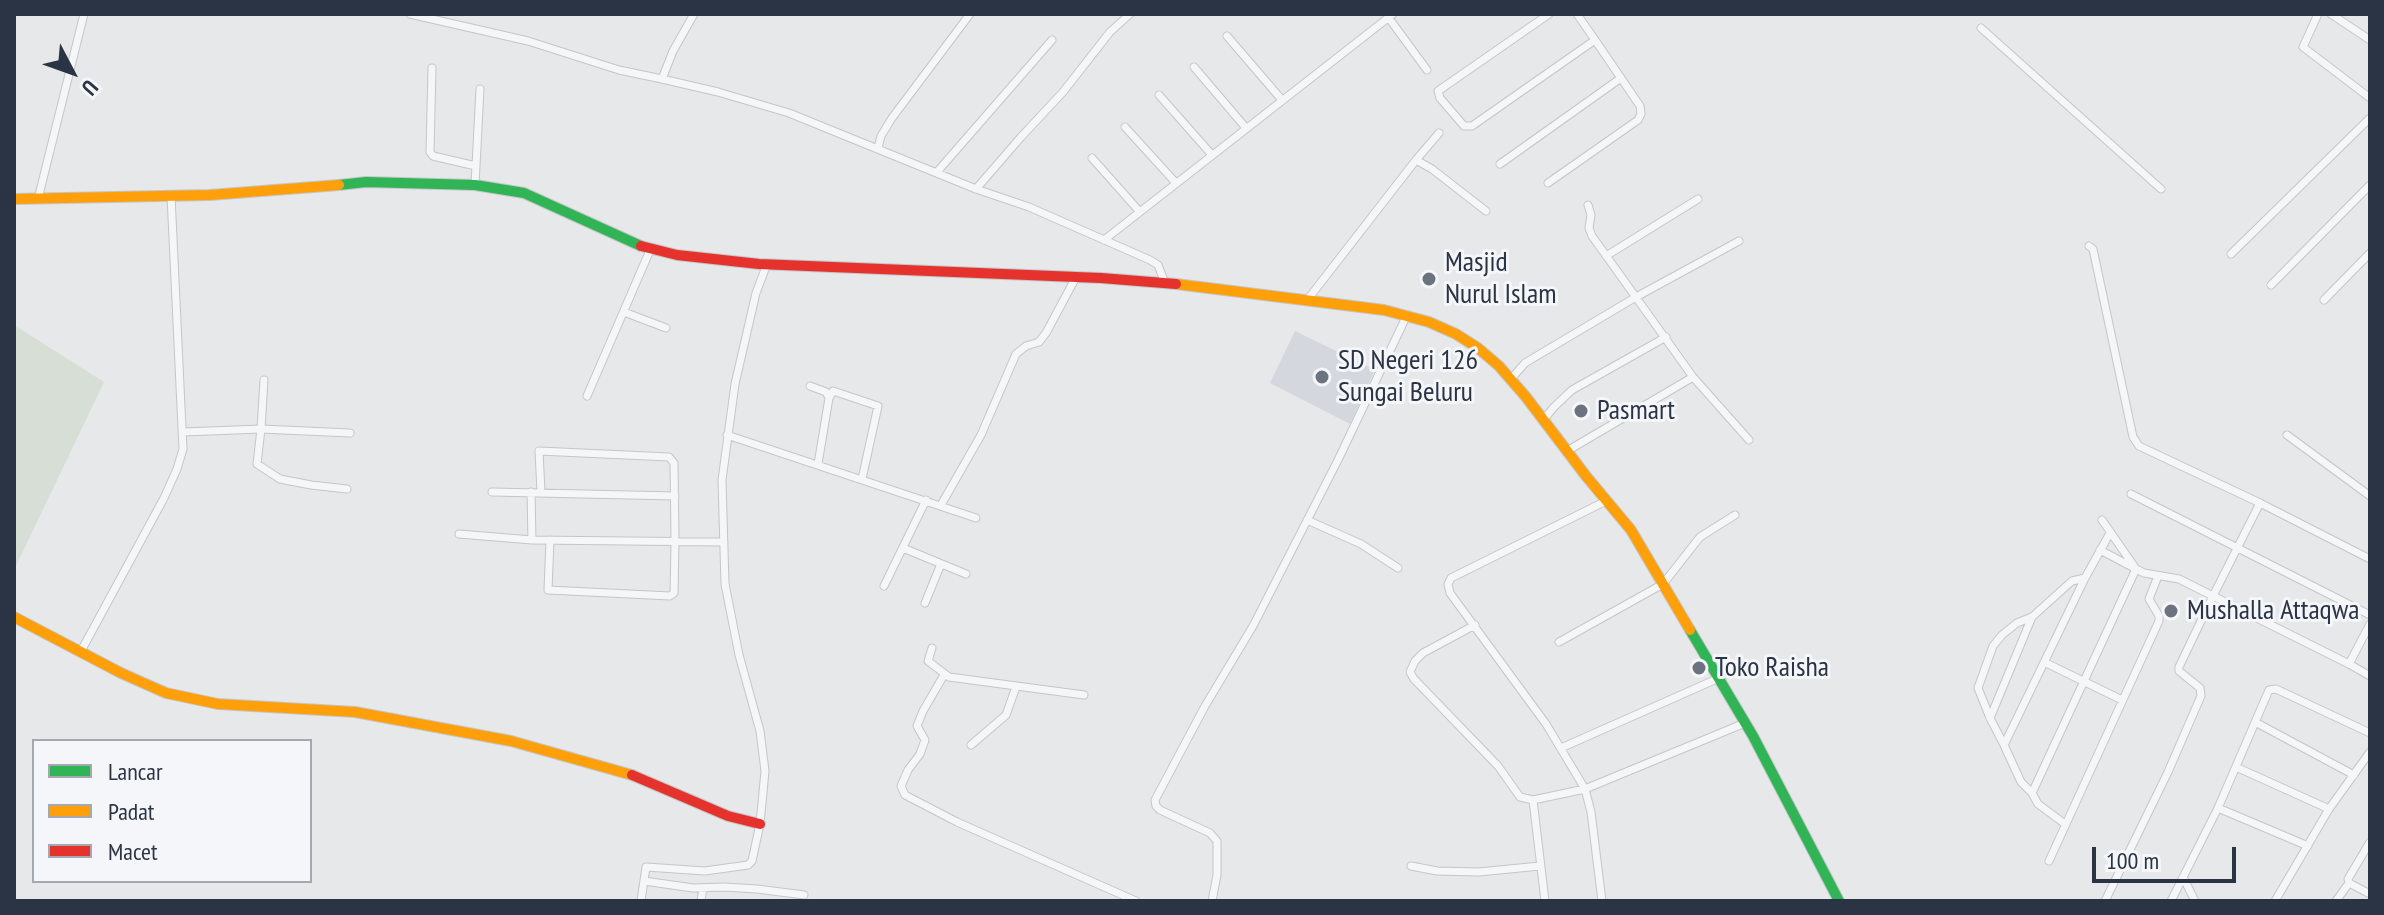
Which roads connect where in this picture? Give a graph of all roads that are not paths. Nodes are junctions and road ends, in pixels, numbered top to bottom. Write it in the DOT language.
graph roads {
  1 [pos="84,14"];
  2 [pos="410,14"];
  3 [pos="694,14"];
  4 [pos="970,14"];
  5 [pos="1130,14"];
  6 [pos="1549,14"];
  7 [pos="1577,14"];
  8 [pos="2318,14"];
  9 [pos="2331,14"];
  10 [pos="1390,16"];
  11 [pos="1981,28"];
  12 [pos="1227,36"];
  13 [pos="1052,40"];
  14 [pos="1595,40"];
  15 [pos="2370,40"];
  16 [pos="1194,67"];
  17 [pos="432,68"];
  18 [pos="1427,70"];
  19 [pos="1621,78"];
  20 [pos="662,79"];
  21 [pos="480,89"];
  22 [pos="1159,95"];
  23 [pos="2370,98"];
  24 [pos="1282,100"];
  25 [pos="2370,118"];
  26 [pos="1125,127"];
  27 [pos="1246,128"];
  28 [pos="1439,133"];
  29 [pos="878,148"];
  30 [pos="1212,155"];
  31 [pos="1092,158"];
  32 [pos="1416,160"];
  33 [pos="1500,164"];
  34 [pos="476,166"];
  35 [pos="937,172"];
  36 [pos="1176,183"];
  37 [pos="1548,183"];
  38 [pos="475,185"];
  39 [pos="2370,185"];
  40 [pos="976,189"];
  41 [pos="2161,189"];
  42 [pos="171,196"];
  43 [pos="14,199"];
  44 [pos="38,199"];
  45 [pos="1698,199"];
  46 [pos="1588,205"];
  47 [pos="1486,211"];
  48 [pos="1140,212"];
  49 [pos="1104,240"];
  50 [pos="1739,241"];
  51 [pos="2089,246"];
  52 [pos="651,248"];
  53 [pos="2370,253"];
  54 [pos="2231,254"];
  55 [pos="1606,256"];
  56 [pos="759,264"];
  57 [pos="1075,279"];
  58 [pos="1165,283"];
  59 [pos="2271,285"];
  60 [pos="1636,297"];
  61 [pos="1308,299"];
  62 [pos="2324,300"];
  63 [pos="624,312"];
  64 [pos="1407,315"];
  65 [pos="666,328"];
  66 [pos="1666,337"];
  67 [pos="1693,377"];
  68 [pos="1511,379"];
  69 [pos="264,380"];
  70 [pos="810,386"];
  71 [pos="587,396"];
  72 [pos="829,398"];
  73 [pos="1544,419"];
  74 [pos="261,429"];
  75 [pos="183,432"];
  76 [pos="350,433"];
  77 [pos="727,435"];
  78 [pos="2287,435"];
  79 [pos="1749,440"];
  80 [pos="1567,451"];
  81 [pos="818,464"];
  82 [pos="862,479"];
  83 [pos="347,489"];
  84 [pos="492,492"];
  85 [pos="531,492"];
  86 [pos="541,492"];
  87 [pos="2131,494"];
  88 [pos="675,496"];
  89 [pos="2370,496"];
  90 [pos="926,500"];
  91 [pos="1608,500"];
  92 [pos="2260,503"];
  93 [pos="941,505"];
  94 [pos="1735,515"];
  95 [pos="976,518"];
  96 [pos="1307,520"];
  97 [pos="2102,520"];
  98 [pos="2110,533"];
  99 [pos="459,534"];
  100 [pos="532,540"];
  101 [pos="550,540"];
  102 [pos="675,541"];
  103 [pos="724,542"];
  104 [pos="2236,547"];
  105 [pos="903,548"];
  106 [pos="2100,550"];
  107 [pos="2370,559"];
  108 [pos="941,564"];
  109 [pos="1398,568"];
  110 [pos="2136,569"];
  111 [pos="966,574"];
  112 [pos="2158,576"];
  113 [pos="2085,578"];
  114 [pos="1663,584"];
  115 [pos="884,586"];
  116 [pos="2213,596"];
  117 [pos="925,603"];
  118 [pos="2370,615"];
  119 [pos="14,617"];
  120 [pos="2032,617"];
  121 [pos="2370,624"];
  122 [pos="1475,625"];
  123 [pos="1559,642"];
  124 [pos="932,648"];
  125 [pos="80,653"];
  126 [pos="2044,662"];
  127 [pos="2349,664"];
  128 [pos="944,675"];
  129 [pos="2370,676"];
  130 [pos="1719,678"];
  131 [pos="2084,681"];
  132 [pos="1016,687"];
  133 [pos="1084,695"];
  134 [pos="2122,700"];
  135 [pos="1990,718"];
  136 [pos="2255,722"];
  137 [pos="1745,723"];
  138 [pos="2370,732"];
  139 [pos="971,745"];
  140 [pos="2004,745"];
  141 [pos="1561,748"];
  142 [pos="2370,752"];
  143 [pos="2236,767"];
  144 [pos="2354,775"];
  145 [pos="1585,789"];
  146 [pos="2032,793"];
  147 [pos="1533,800"];
  148 [pos="2218,808"];
  149 [pos="2329,809"];
  150 [pos="760,824"];
  151 [pos="2065,824"];
  152 [pos="2370,842"];
  153 [pos="2308,846"];
  154 [pos="2049,861"];
  155 [pos="1411,866"];
  156 [pos="1540,866"];
  157 [pos="2183,877"];
  158 [pos="644,881"];
  159 [pos="2349,883"];
  160 [pos="703,888"];
  161 [pos="2370,894"];
  162 [pos="804,895"];
  163 [pos="641,901"];
  164 [pos="701,901"];
  165 [pos="1136,901"];
  166 [pos="1212,901"];
  167 [pos="1545,901"];
  168 [pos="1602,901"];
  169 [pos="1839,901"];
  170 [pos="2105,901"];
  171 [pos="2171,901"];
  172 [pos="2195,901"];
  173 [pos="2275,901"];
  174 [pos="2336,901"];
  1 -- 44 [label="street"];
  2 -- 20 [label="street"];
  3 -- 20 [label="street"];
  4 -- 29 [label="street"];
  5 -- 40 [label="street"];
  6 -- 14 [label="street"];
  7 -- 14 [label="street"];
  8 -- 23 [label="street"];
  9 -- 15 [label="street"];
  10 -- 18 [label="street"];
  10 -- 24 [label="street"];
  11 -- 41 [label="street"];
  12 -- 24 [label="street"];
  13 -- 35 [label="street"];
  14 -- 19 [label="street"];
  16 -- 27 [label="street"];
  17 -- 34 [label="street"];
  19 -- 33 [label="street"];
  19 -- 37 [label="street"];
  20 -- 29 [label="street"];
  21 -- 34 [label="street"];
  22 -- 30 [label="street"];
  24 -- 27 [label="street"];
  25 -- 54 [label="street"];
  26 -- 36 [label="street"];
  27 -- 30 [label="street"];
  28 -- 32 [label="street"];
  29 -- 35 [label="street"];
  30 -- 36 [label="street"];
  31 -- 48 [label="street"];
  32 -- 47 [label="street"];
  32 -- 61 [label="street"];
  34 -- 38 [label="street"];
  35 -- 40 [label="street"];
  36 -- 48 [label="street"];
  38 -- 42 [label="street"];
  38 -- 52 [label="street"];
  39 -- 59 [label="street"];
  40 -- 49 [label="street"];
  42 -- 44 [label="street"];
  42 -- 75 [label="street"];
  43 -- 44 [label="street"];
  45 -- 55 [label="street"];
  46 -- 55 [label="street"];
  48 -- 49 [label="street"];
  49 -- 58 [label="street"];
  50 -- 60 [label="street"];
  51 -- 92 [label="street"];
  52 -- 56 [label="street"];
  52 -- 63 [label="street"];
  53 -- 62 [label="street"];
  55 -- 60 [label="street"];
  56 -- 57 [label="street"];
  56 -- 77 [label="street"];
  57 -- 58 [label="street"];
  57 -- 93 [label="street"];
  58 -- 61 [label="street"];
  60 -- 66 [label="street"];
  60 -- 68 [label="street"];
  61 -- 64 [label="street"];
  63 -- 65 [label="street"];
  63 -- 71 [label="street"];
  64 -- 68 [label="street"];
  64 -- 96 [label="street"];
  66 -- 67 [label="street"];
  66 -- 73 [label="street"];
  67 -- 79 [label="street"];
  67 -- 80 [label="street"];
  68 -- 73 [label="street"];
  69 -- 74 [label="street"];
  70 -- 72 [label="street"];
  72 -- 81 [label="street"];
  72 -- 82 [label="street"];
  73 -- 80 [label="street"];
  74 -- 75 [label="street"];
  74 -- 76 [label="street"];
  74 -- 83 [label="street"];
  75 -- 125 [label="street"];
  77 -- 81 [label="street"];
  77 -- 103 [label="street"];
  78 -- 89 [label="street"];
  80 -- 91 [label="street"];
  81 -- 82 [label="street"];
  82 -- 90 [label="street"];
  84 -- 85 [label="street"];
  85 -- 86 [label="street"];
  85 -- 100 [label="street"];
  86 -- 88 [label="street"];
  86 -- 88 [label="street"];
  87 -- 104 [label="street"];
  88 -- 102 [label="street"];
  90 -- 93 [label="street"];
  90 -- 105 [label="street"];
  91 -- 114 [label="street"];
  91 -- 122 [label="street"];
  92 -- 104 [label="street"];
  92 -- 107 [label="street"];
  93 -- 95 [label="street"];
  94 -- 114 [label="street"];
  96 -- 109 [label="street"];
  96 -- 166 [label="street"];
  97 -- 98 [label="street"];
  98 -- 106 [label="street"];
  98 -- 110 [label="street"];
  99 -- 100 [label="street"];
  100 -- 101 [label="street"];
  101 -- 102 [label="street"];
  101 -- 102 [label="street"];
  102 -- 103 [label="street"];
  103 -- 150 [label="street"];
  104 -- 116 [label="street"];
  104 -- 118 [label="street"];
  105 -- 108 [label="street"];
  105 -- 115 [label="street"];
  106 -- 110 [label="street"];
  106 -- 113 [label="street"];
  108 -- 111 [label="street"];
  108 -- 117 [label="street"];
  110 -- 112 [label="street"];
  110 -- 131 [label="street"];
  112 -- 116 [label="street"];
  112 -- 134 [label="street"];
  113 -- 120 [label="street"];
  113 -- 126 [label="street"];
  114 -- 123 [label="street"];
  114 -- 130 [label="street"];
  116 -- 127 [label="street"];
  116 -- 170 [label="street"];
  119 -- 125 [label="street"];
  120 -- 135 [label="street"];
  120 -- 135 [label="street"];
  121 -- 127 [label="street"];
  122 -- 141 [label="street"];
  122 -- 147 [label="street"];
  124 -- 128 [label="street"];
  125 -- 150 [label="street"];
  126 -- 131 [label="street"];
  126 -- 140 [label="street"];
  127 -- 129 [label="street"];
  128 -- 132 [label="street"];
  128 -- 165 [label="street"];
  130 -- 137 [label="street"];
  130 -- 141 [label="street"];
  131 -- 134 [label="street"];
  131 -- 146 [label="street"];
  132 -- 133 [label="street"];
  132 -- 139 [label="street"];
  134 -- 151 [label="street"];
  135 -- 140 [label="street"];
  136 -- 138 [label="street"];
  136 -- 143 [label="street"];
  136 -- 144 [label="street"];
  137 -- 145 [label="street"];
  137 -- 169 [label="street"];
  140 -- 146 [label="street"];
  141 -- 145 [label="street"];
  142 -- 144 [label="street"];
  143 -- 148 [label="street"];
  143 -- 149 [label="street"];
  144 -- 149 [label="street"];
  145 -- 147 [label="street"];
  145 -- 168 [label="street"];
  146 -- 151 [label="street"];
  147 -- 156 [label="street"];
  148 -- 153 [label="street"];
  148 -- 157 [label="street"];
  149 -- 153 [label="street"];
  150 -- 158 [label="street"];
  151 -- 154 [label="street"];
  152 -- 159 [label="street"];
  153 -- 173 [label="street"];
  155 -- 156 [label="street"];
  156 -- 167 [label="street"];
  157 -- 171 [label="street"];
  157 -- 172 [label="street"];
  158 -- 160 [label="street"];
  158 -- 163 [label="street"];
  159 -- 161 [label="street"];
  159 -- 174 [label="street"];
  160 -- 162 [label="street"];
  160 -- 164 [label="street"];
}
